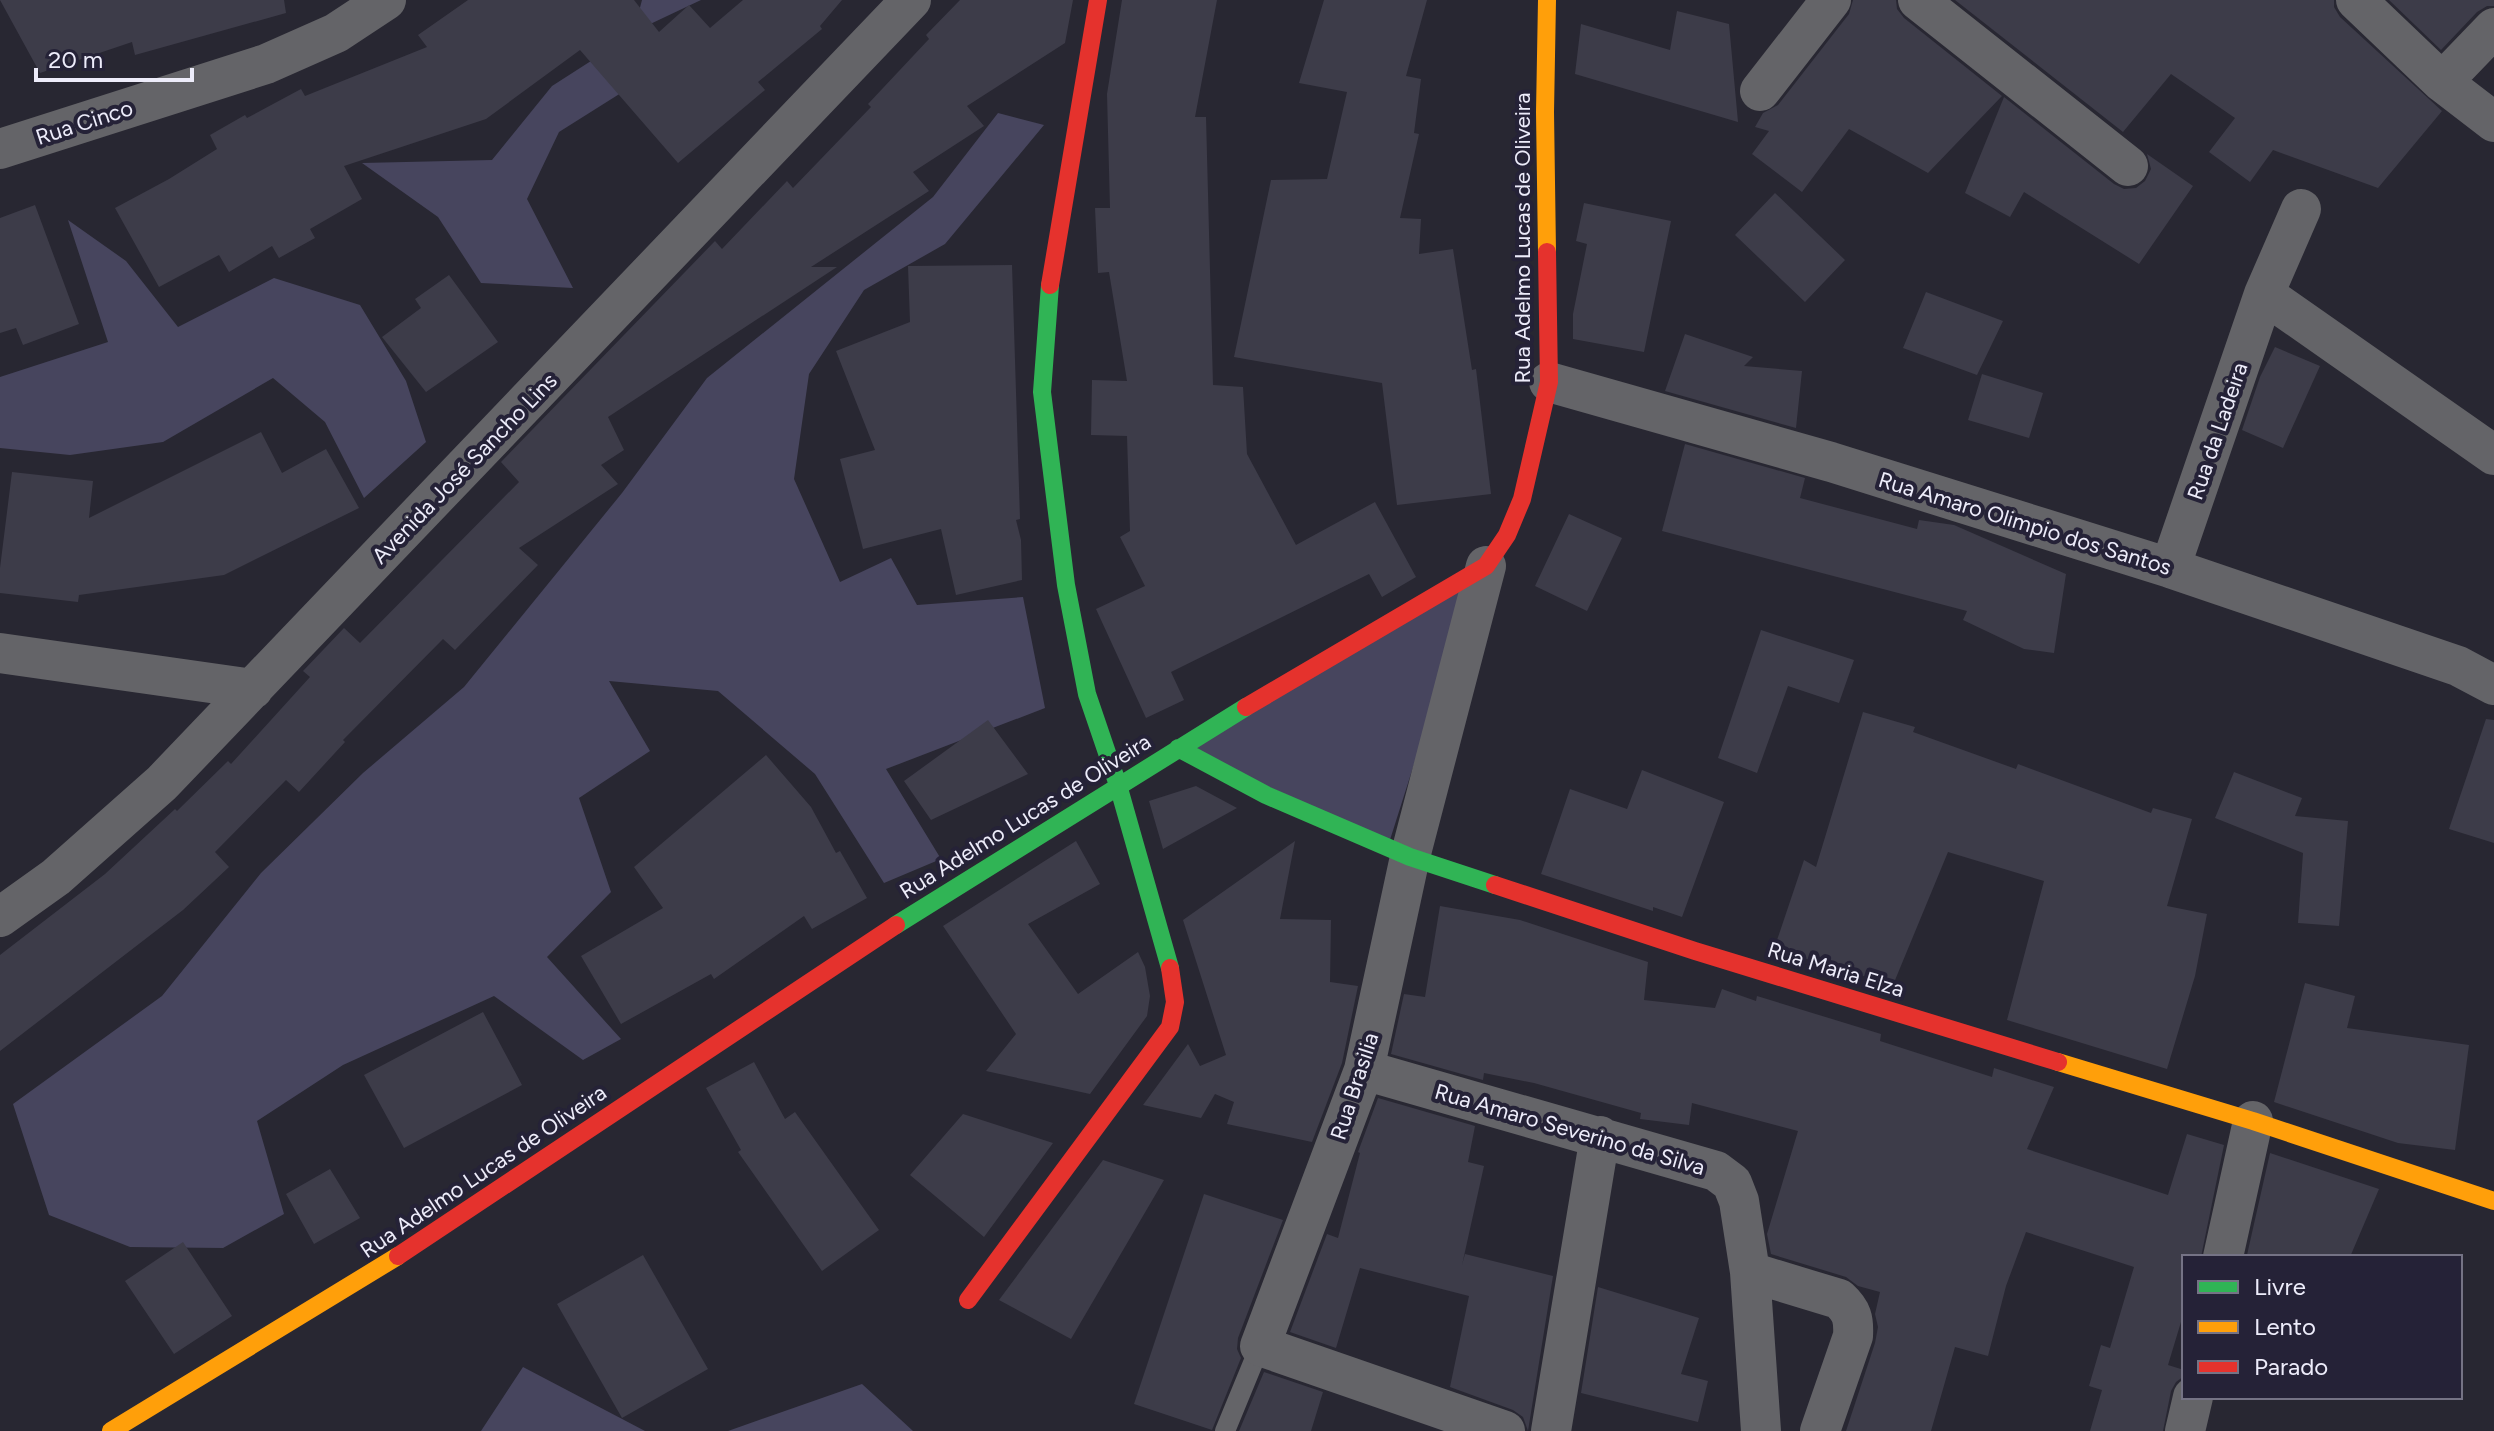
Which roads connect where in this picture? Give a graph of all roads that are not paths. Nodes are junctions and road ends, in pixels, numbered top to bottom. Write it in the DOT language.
graph roads {
  1 [pos="386,0"];
  2 [pos="911,0"];
  3 [pos="1098,0"];
  4 [pos="1547,0"];
  5 [pos="1831,0"];
  6 [pos="1918,0"];
  7 [pos="2356,0"];
  8 [pos="2494,28"];
  9 [pos="2442,82"];
  10 [pos="1760,91"];
  11 [pos="2494,122"];
  12 [pos="0,149"];
  13 [pos="2128,166"];
  14 [pos="2301,209"];
  15 [pos="2264,294"];
  16 [pos="1549,382"];
  17 [pos="2494,455"];
  18 [pos="1486,566"];
  19 [pos="2170,568"];
  20 [pos="0,653"];
  21 [pos="2494,685"];
  22 [pos="253,689"];
  23 [pos="1178,748"];
  24 [pos="1118,785"];
  25 [pos="1410,857"];
  26 [pos="0,917"];
  27 [pos="1364,1070"];
  28 [pos="2253,1121"];
  29 [pos="1600,1136"];
  30 [pos="2494,1201"];
  31 [pos="2223,1255"];
  32 [pos="1750,1272"];
  33 [pos="968,1300"];
  34 [pos="1260,1346"];
  35 [pos="2193,1399"];
  36 [pos="111,1431"];
  37 [pos="1225,1431"];
  38 [pos="1505,1431"];
  39 [pos="1551,1431"];
  40 [pos="1761,1431"];
  41 [pos="1820,1431"];
  42 [pos="2185,1431"];
  1 -- 12 [label="street, Rua Cinco"];
  2 -- 22 [label="street, Avenida José Sancho Lins"];
  3 -- 24 [label="street"];
  4 -- 16 [label="street, Rua Adelmo Lucas de Oliveira"];
  5 -- 10 [label="street"];
  6 -- 13 [label="street"];
  7 -- 9 [label="street"];
  8 -- 9 [label="street"];
  9 -- 11 [label="street"];
  14 -- 15 [label="street, Rua da Ladeira"];
  15 -- 17 [label="street"];
  15 -- 19 [label="street, Rua da Ladeira"];
  16 -- 18 [label="street, Rua Adelmo Lucas de Oliveira"];
  16 -- 19 [label="street, Rua Amaro Olimpio dos Santos"];
  18 -- 23 [label="street, Rua Adelmo Lucas de Oliveira"];
  18 -- 25 [label="street, Rua Brasilia"];
  19 -- 21 [label="street, Rua Amaro Olimpio dos Santos"];
  20 -- 22 [label="street"];
  22 -- 26 [label="street, Avenida José Sancho Lins"];
  23 -- 24 [label="street, Rua Adelmo Lucas de Oliveira"];
  23 -- 25 [label="street, Rua Maria Elza"];
  24 -- 33 [label="street"];
  24 -- 36 [label="street, Rua Adelmo Lucas de Oliveira"];
  25 -- 27 [label="street, Rua Brasilia"];
  25 -- 28 [label="street, Rua Maria Elza"];
  27 -- 29 [label="street, Rua Amaro Severino da Silva"];
  27 -- 34 [label="street, Rua Brasilia"];
  28 -- 30 [label="street, Rua Maria Elza"];
  28 -- 31 [label="street"];
  29 -- 32 [label="street, Rua Amaro Severino da Silva"];
  29 -- 39 [label="street"];
  32 -- 40 [label="street, Rua Amaro Severino da Silva"];
  32 -- 41 [label="street"];
  34 -- 37 [label="lane"];
  34 -- 38 [label="street"];
  35 -- 42 [label="street"];
}
